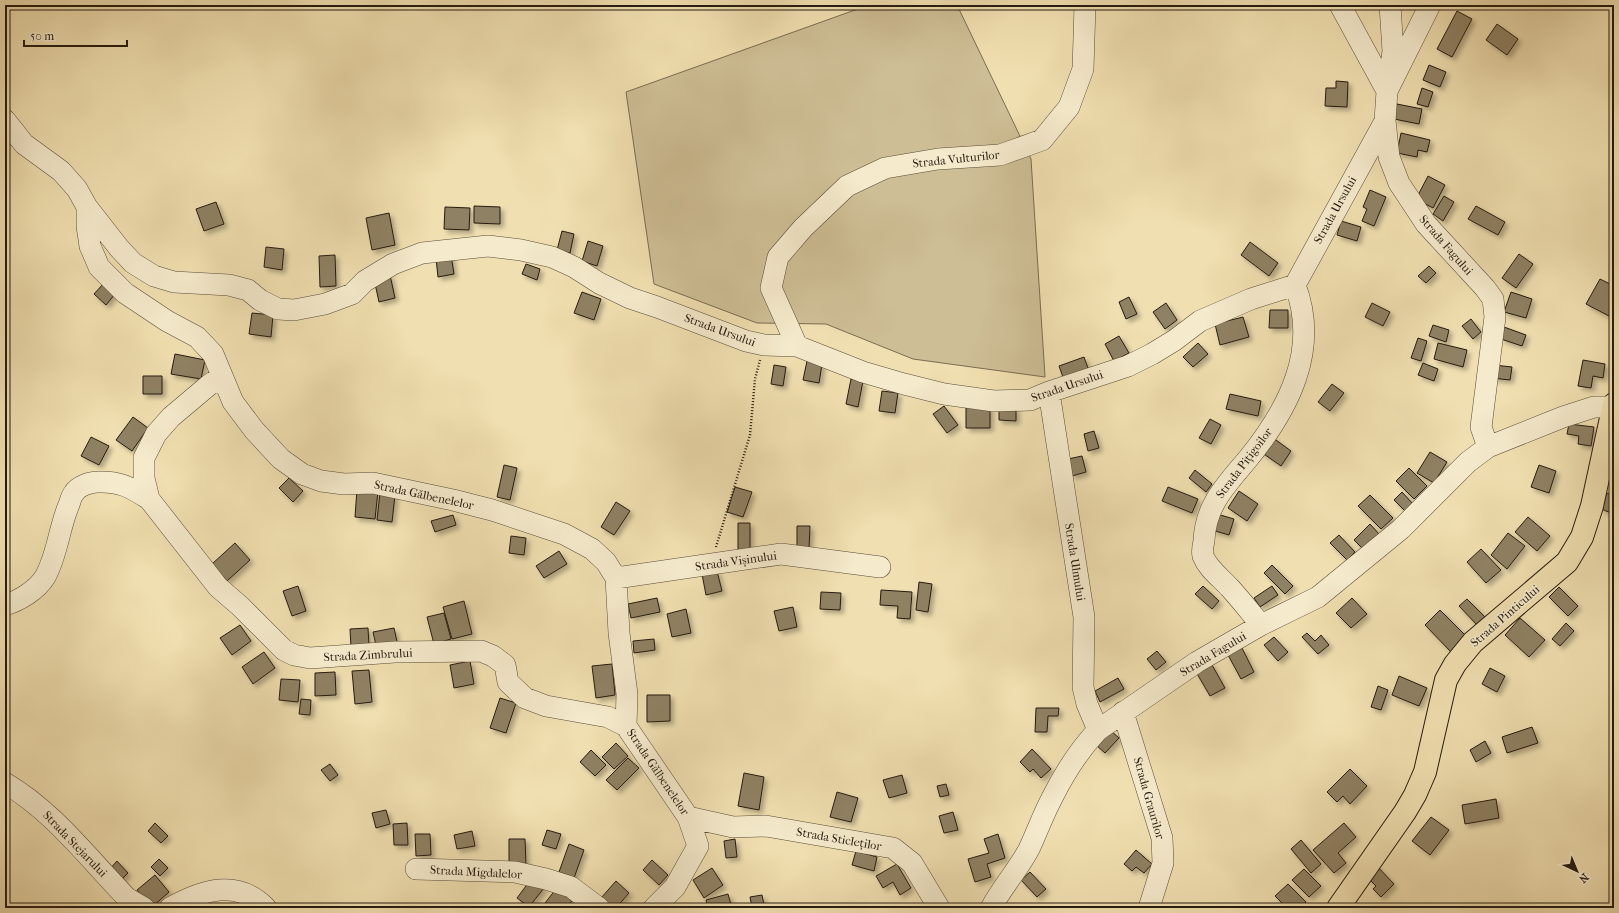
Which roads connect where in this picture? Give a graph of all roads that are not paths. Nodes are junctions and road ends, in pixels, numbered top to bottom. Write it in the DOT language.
graph roads {
  1 [pos="1085,5"];
  2 [pos="1340,5"];
  3 [pos="1390,5"];
  4 [pos="1430,5"];
  5 [pos="1386,91"];
  6 [pos="5,120"];
  7 [pos="1385,121"];
  8 [pos="87,207"];
  9 [pos="1295,285"];
  10 [pos="797,346"];
  11 [pos="222,376"];
  12 [pos="1049,392"];
  13 [pos="1614,405"];
  14 [pos="1488,447"];
  15 [pos="149,499"];
  16 [pos="880,567"];
  17 [pos="616,578"];
  18 [pos="5,605"];
  19 [pos="1261,625"];
  20 [pos="1123,712"];
  21 [pos="626,726"];
  22 [pos="1098,730"];
  23 [pos="5,783"];
  24 [pos="688,817"];
  25 [pos="733,827"];
  26 [pos="698,846"];
  27 [pos="416,869"];
  28 [pos="996,899"];
  29 [pos="144,908"];
  30 [pos="170,908"];
  31 [pos="266,908"];
  32 [pos="599,908"];
  33 [pos="654,908"];
  34 [pos="939,908"];
  35 [pos="974,908"];
  36 [pos="1149,908"];
  37 [pos="1338,908"];
  1 -- 10 [label="street, Strada Vulturilor"];
  2 -- 5 [label="street"];
  3 -- 5 [label="street, Strada Fagului"];
  4 -- 5 [label="street"];
  5 -- 7 [label="street, Strada Fagului"];
  6 -- 8 [label="street, Strada Gălbenelelor"];
  7 -- 9 [label="street, Strada Ursului"];
  7 -- 14 [label="street, Strada Fagului"];
  8 -- 10 [label="street, Strada Ursului"];
  8 -- 11 [label="street, Strada Gălbenelelor"];
  9 -- 12 [label="street, Strada Ursului"];
  9 -- 19 [label="street, Strada Pițigoilor"];
  10 -- 12 [label="street, Strada Ursului"];
  11 -- 15 [label="street, Strada Zimbrului"];
  11 -- 17 [label="street, Strada Gălbenelelor"];
  12 -- 22 [label="street, Strada Ulmului"];
  13 -- 14 [label="street, Strada Fagului"];
  13 -- 37 [label="main road, Strada Pinticului"];
  14 -- 19 [label="street, Strada Fagului"];
  15 -- 18 [label="street, Strada Zimbrului"];
  15 -- 21 [label="street, Strada Zimbrului"];
  16 -- 17 [label="street, Strada Vișinului"];
  17 -- 21 [label="street, Strada Gălbenelelor"];
  19 -- 20 [label="street, Strada Fagului"];
  20 -- 22 [label="street, Strada Fagului"];
  20 -- 36 [label="street, Strada Graurilor"];
  21 -- 24 [label="street, Strada Gălbenelelor"];
  22 -- 28 [label="street, Strada Fagului"];
  23 -- 29 [label="street, Strada Stejarului"];
  24 -- 25 [label="street, Strada Sticleților"];
  24 -- 26 [label="street, Strada Gălbenelelor"];
  25 -- 26 [label="street, Strada Sticleților"];
  25 -- 34 [label="street, Strada Sticleților"];
  26 -- 33 [label="street"];
  27 -- 32 [label="street, Strada Migdalelor"];
  28 -- 35 [label="street"];
  30 -- 31 [label="street"];
}
